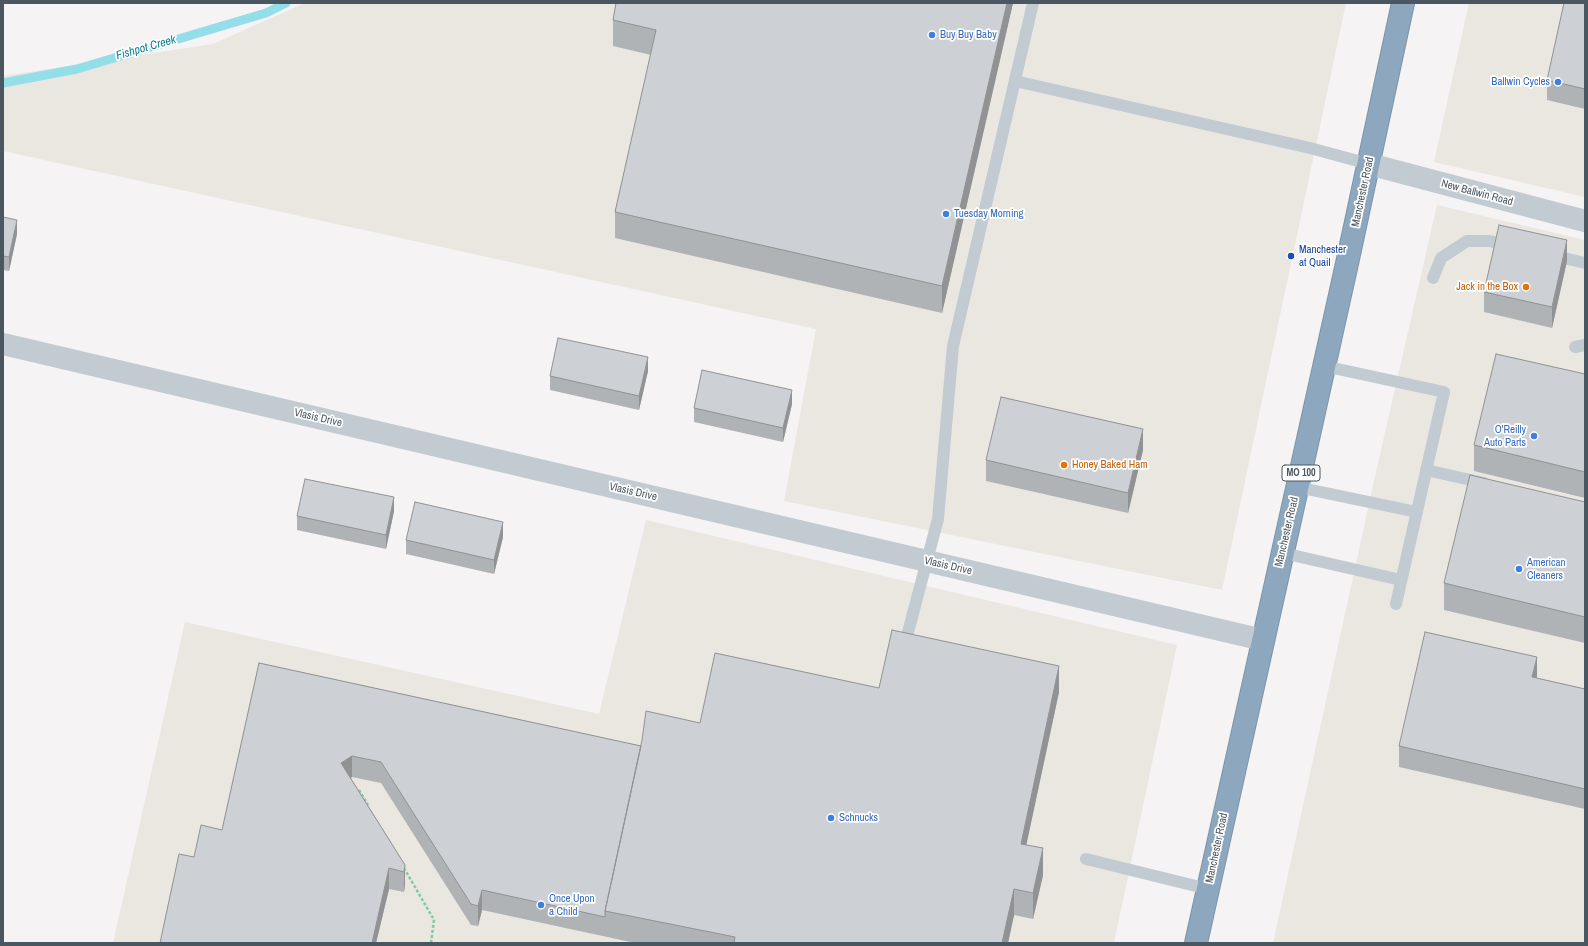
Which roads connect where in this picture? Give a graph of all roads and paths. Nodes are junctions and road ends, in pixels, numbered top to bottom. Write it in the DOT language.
graph roads {
  1 [pos="1032,3"];
  2 [pos="1403,3"];
  3 [pos="1015,81"];
  4 [pos="1369,164"];
  5 [pos="1585,221"];
  6 [pos="1519,248"];
  7 [pos="1541,253"];
  8 [pos="1585,263"];
  9 [pos="1433,278"];
  10 [pos="3,344"];
  11 [pos="1324,366"];
  12 [pos="1426,470"];
  13 [pos="1494,485"];
  14 [pos="1297,488"];
  15 [pos="1416,512"];
  16 [pos="1283,553"];
  17 [pos="927,561"];
  18 [pos="1401,580"];
  19 [pos="1396,604"];
  20 [pos="906,636"];
  21 [pos="1263,640"];
  22 [pos="359,790"];
  23 [pos="371,810"];
  24 [pos="1086,859"];
  25 [pos="402,865"];
  26 [pos="1208,889"];
  27 [pos="431,943"];
  28 [pos="1196,943"];
  1 -- 3 [label="lane"];
  2 -- 4 [label="highway, Manchester Road / MO 100"];
  3 -- 4 [label="lane"];
  3 -- 17 [label="lane"];
  4 -- 5 [label="street, New Ballwin Road"];
  4 -- 11 [label="highway, Manchester Road / MO 100"];
  6 -- 9 [label="lane"];
  7 -- 8 [label="lane"];
  10 -- 17 [label="street, Vlasis Drive"];
  11 -- 12 [label="lane"];
  11 -- 14 [label="highway, Manchester Road / MO 100"];
  12 -- 13 [label="lane"];
  12 -- 15 [label="lane"];
  14 -- 15 [label="lane"];
  14 -- 16 [label="highway, Manchester Road / MO 100"];
  15 -- 18 [label="lane"];
  16 -- 18 [label="lane"];
  16 -- 21 [label="highway, Manchester Road / MO 100"];
  17 -- 20 [label="lane"];
  17 -- 21 [label="street, Vlasis Drive"];
  18 -- 19 [label="lane"];
  21 -- 26 [label="highway, Manchester Road / MO 100"];
  22 -- 23 [label="path"];
  24 -- 26 [label="lane"];
  25 -- 27 [label="path"];
  26 -- 28 [label="highway, Manchester Road / MO 100"];
}
